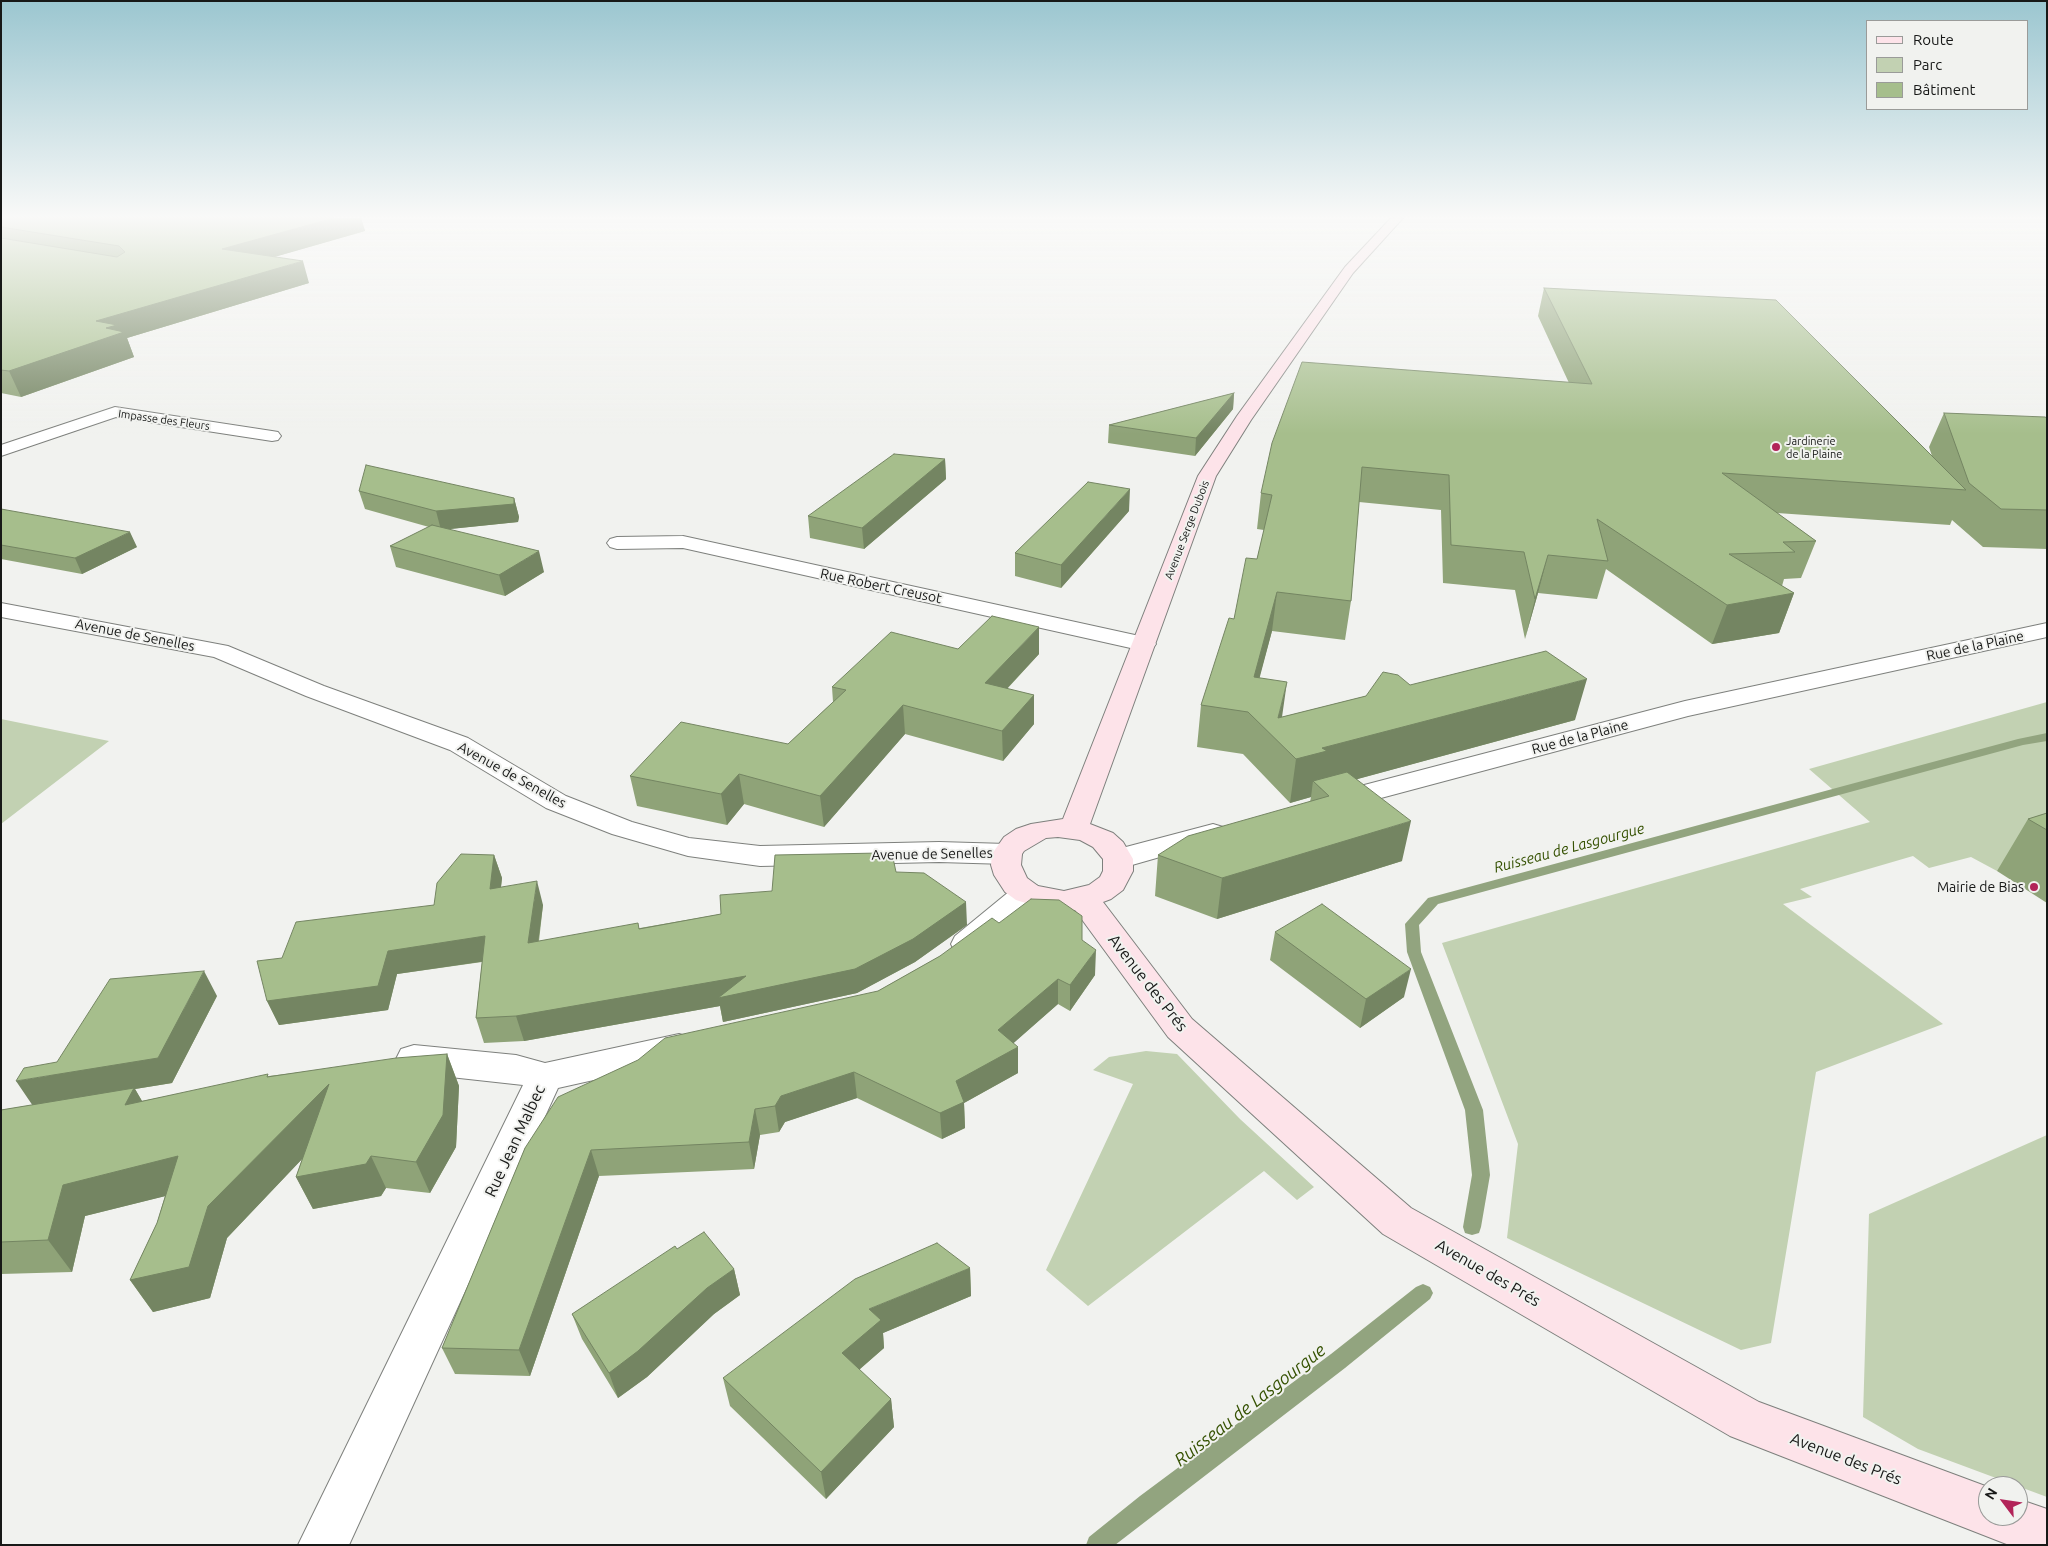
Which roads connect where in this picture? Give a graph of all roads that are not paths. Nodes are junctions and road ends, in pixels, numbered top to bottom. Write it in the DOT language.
graph roads {
  1 [pos="1335,290"];
  2 [pos="272,436"];
  3 [pos="1,451"];
  4 [pos="617,543"];
  5 [pos="1,610"];
  6 [pos="2047,630"];
  7 [pos="1144,644"];
  8 [pos="1314,807"];
  9 [pos="1239,826"];
  10 [pos="1074,829"];
  11 [pos="1007,854"];
  12 [pos="1118,859"];
  13 [pos="1028,893"];
  14 [pos="1083,898"];
  15 [pos="944,961"];
  16 [pos="711,1040"];
  17 [pos="386,1062"];
  18 [pos="545,1077"];
  19 [pos="1978,1508"];
  20 [pos="2025,1526"];
  21 [pos="2047,1534"];
  22 [pos="323,1544"];
  1 -- 7 [label="street, Avenue Serge Dubois"];
  2 -- 3 [label="street, Impasse des Fleurs"];
  4 -- 7 [label="street, Rue Robert Creusot"];
  5 -- 11 [label="street, Avenue de Senelles"];
  6 -- 8 [label="street, Rue de la Plaine"];
  7 -- 10 [label="street, Avenue Serge Dubois"];
  9 -- 12 [label="street"];
  10 -- 11 [label="street"];
  10 -- 12 [label="street"];
  11 -- 13 [label="street"];
  12 -- 14 [label="street"];
  13 -- 14 [label="street"];
  13 -- 15 [label="street"];
  14 -- 19 [label="street, Avenue des Prés"];
  16 -- 18 [label="street, Rue Jean Malbec"];
  17 -- 18 [label="street"];
  18 -- 22 [label="street, Rue Jean Malbec"];
  20 -- 21 [label="street"];
}
